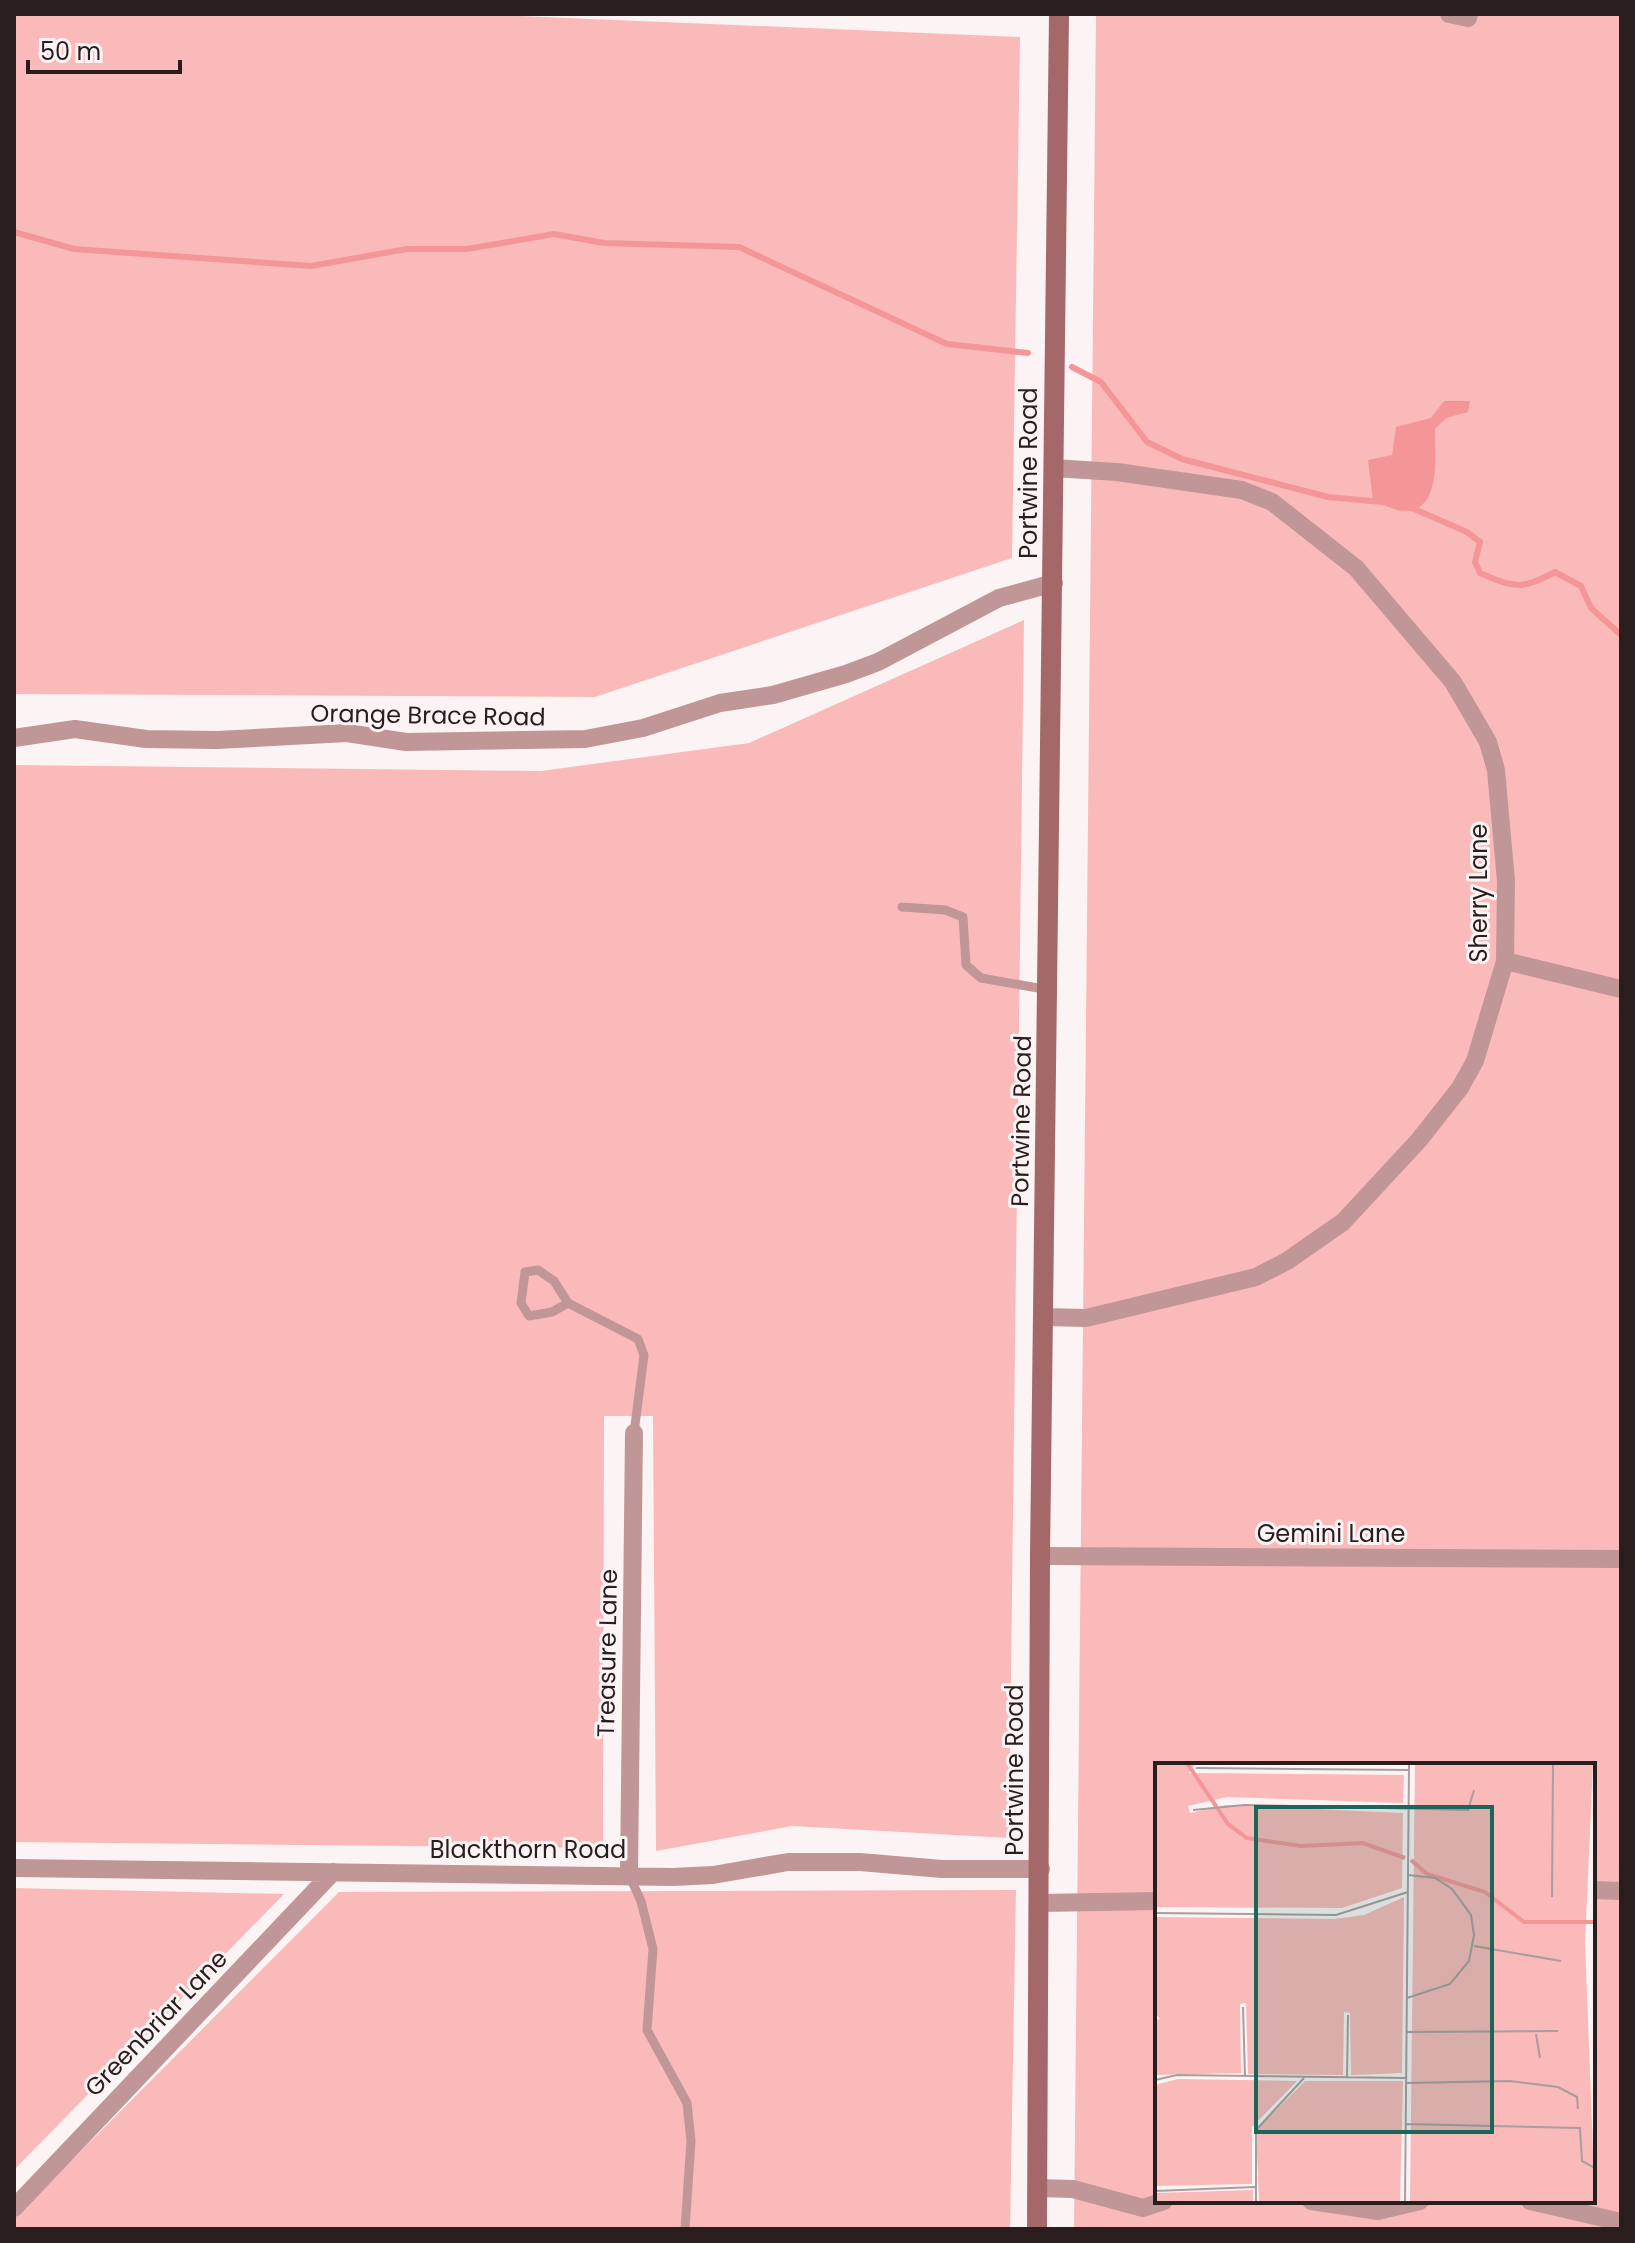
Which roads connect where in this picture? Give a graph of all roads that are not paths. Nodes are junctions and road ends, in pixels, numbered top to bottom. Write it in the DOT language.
graph roads {
  1 [pos="1059,14"];
  2 [pos="1449,14"];
  3 [pos="1468,16"];
  4 [pos="1053,468"];
  5 [pos="1054,583"];
  6 [pos="14,738"];
  7 [pos="902,907"];
  8 [pos="1505,961"];
  9 [pos="1621,989"];
  10 [pos="1049,990"];
  11 [pos="568,1303"];
  12 [pos="1044,1317"];
  13 [pos="634,1433"];
  14 [pos="1040,1556"];
  15 [pos="1621,1559"];
  16 [pos="14,1868"];
  17 [pos="1041,1869"];
  18 [pos="333,1872"];
  19 [pos="629,1874"];
  20 [pos="1595,1890"];
  21 [pos="1621,1891"];
  22 [pos="1155,1901"];
  23 [pos="1040,1903"];
  24 [pos="1037,2188"];
  25 [pos="1158,2203"];
  26 [pos="1324,2203"];
  27 [pos="1412,2203"];
  28 [pos="1539,2203"];
  29 [pos="14,2208"];
  30 [pos="1621,2222"];
  31 [pos="685,2229"];
  32 [pos="1037,2229"];
  1 -- 4 [label="street, Portwine Road"];
  2 -- 3 [label="street"];
  4 -- 5 [label="street, Portwine Road"];
  4 -- 8 [label="street, Sherry Lane"];
  5 -- 6 [label="street, Orange Brace Road"];
  5 -- 10 [label="street, Portwine Road"];
  7 -- 10 [label="lane"];
  8 -- 9 [label="street"];
  8 -- 12 [label="street, Sherry Lane"];
  10 -- 12 [label="street, Portwine Road"];
  11 -- 11 [label="lane"];
  11 -- 13 [label="lane"];
  12 -- 14 [label="street, Portwine Road"];
  13 -- 19 [label="street, Treasure Lane"];
  14 -- 15 [label="street, Gemini Lane"];
  14 -- 17 [label="street, Portwine Road"];
  16 -- 18 [label="street, Blackthorn Road"];
  17 -- 19 [label="street, Blackthorn Road"];
  17 -- 23 [label="street, Portwine Road"];
  18 -- 19 [label="street, Blackthorn Road"];
  18 -- 29 [label="street, Greenbriar Lane"];
  19 -- 31 [label="lane"];
  20 -- 21 [label="street"];
  22 -- 23 [label="street"];
  23 -- 24 [label="street, Portwine Road"];
  24 -- 25 [label="street"];
  24 -- 32 [label="street, Portwine Road"];
  26 -- 27 [label="street"];
  28 -- 30 [label="street"];
}
